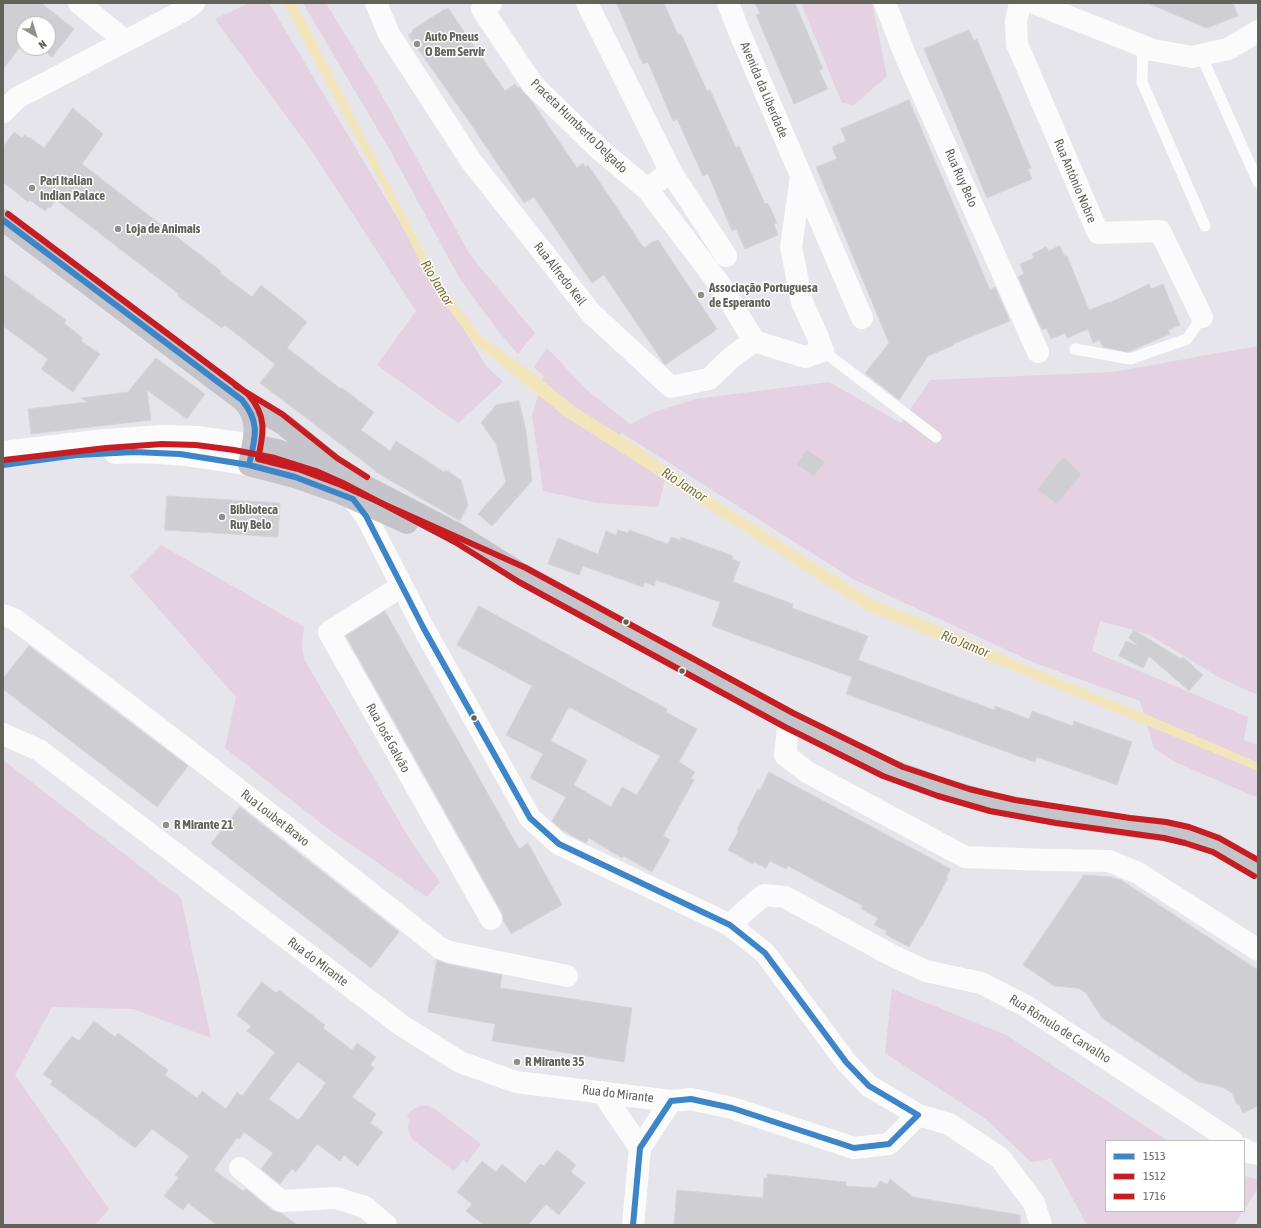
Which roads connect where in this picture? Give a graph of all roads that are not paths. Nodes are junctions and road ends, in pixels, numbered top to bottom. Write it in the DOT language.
graph roads {
  1 [pos="79,3"];
  2 [pos="376,3"];
  3 [pos="491,3"];
  4 [pos="587,3"];
  5 [pos="728,3"];
  6 [pos="885,3"];
  7 [pos="1020,3"];
  8 [pos="1034,3"];
  9 [pos="186,6"];
  10 [pos="1258,32"];
  11 [pos="124,41"];
  12 [pos="1143,46"];
  13 [pos="1201,55"];
  14 [pos="3,112"];
  15 [pos="671,172"];
  16 [pos="801,177"];
  17 [pos="1258,182"];
  18 [pos="647,189"];
  19 [pos="3,220"];
  20 [pos="1205,226"];
  21 [pos="726,256"];
  22 [pos="1202,317"];
  23 [pos="862,318"];
  24 [pos="754,341"];
  25 [pos="1075,349"];
  26 [pos="823,351"];
  27 [pos="1038,352"];
  28 [pos="242,400"];
  29 [pos="936,437"];
  30 [pos="3,452"];
  31 [pos="251,455"];
  32 [pos="3,465"];
  33 [pos="346,476"];
  34 [pos="353,499"];
  35 [pos="523,575"];
  36 [pos="402,586"];
  37 [pos="3,616"];
  38 [pos="789,720"];
  39 [pos="3,734"];
  40 [pos="1258,869"];
  41 [pos="491,919"];
  42 [pos="730,925"];
  43 [pos="1258,950"];
  44 [pos="566,976"];
  45 [pos="602,1092"];
  46 [pos="671,1101"];
  47 [pos="918,1115"];
  48 [pos="1230,1140"];
  49 [pos="640,1148"];
  50 [pos="1245,1150"];
  51 [pos="1258,1154"];
  52 [pos="240,1168"];
  53 [pos="386,1225"];
  54 [pos="633,1225"];
  55 [pos="1041,1225"];
  1 -- 11 [label="street"];
  2 -- 24 [label="street, Rua Alfredo Keil"];
  3 -- 18 [label="street, Praceta Humberto Delgado"];
  4 -- 15 [label="street"];
  5 -- 16 [label="street, Avenida da Liberdade"];
  6 -- 27 [label="street, Rua Ruy Belo"];
  7 -- 22 [label="street, Rua António Nobre"];
  8 -- 12 [label="street"];
  9 -- 11 [label="street"];
  10 -- 13 [label="street"];
  11 -- 14 [label="street"];
  12 -- 13 [label="street"];
  12 -- 20 [label="lane"];
  13 -- 17 [label="lane"];
  15 -- 18 [label="street"];
  15 -- 21 [label="street"];
  16 -- 23 [label="street, Avenida da Liberdade"];
  16 -- 26 [label="street"];
  18 -- 24 [label="street, Praceta Humberto Delgado"];
  19 -- 28 [label="main road"];
  22 -- 25 [label="lane"];
  24 -- 26 [label="street"];
  26 -- 29 [label="lane"];
  28 -- 31 [label="main road"];
  28 -- 33 [label="main road"];
  30 -- 31 [label="street"];
  31 -- 32 [label="street"];
  31 -- 33 [label="main road"];
  31 -- 34 [label="main road"];
  33 -- 35 [label="main road"];
  34 -- 35 [label="main road"];
  34 -- 36 [label="street"];
  35 -- 38 [label="main road"];
  36 -- 41 [label="street, Rua José Galvão"];
  36 -- 42 [label="street"];
  37 -- 44 [label="street, Rua Loubet Bravo"];
  38 -- 40 [label="main road"];
  38 -- 43 [label="street"];
  39 -- 45 [label="street, Rua do Mirante"];
  42 -- 47 [label="street"];
  42 -- 48 [label="street, Rua Rómulo de Carvalho"];
  45 -- 46 [label="street, Rua do Mirante"];
  45 -- 49 [label="street"];
  46 -- 47 [label="street, Rua do Mirante"];
  46 -- 49 [label="street"];
  47 -- 55 [label="street"];
  49 -- 54 [label="street"];
  50 -- 51 [label="street"];
  52 -- 53 [label="street"];
}
